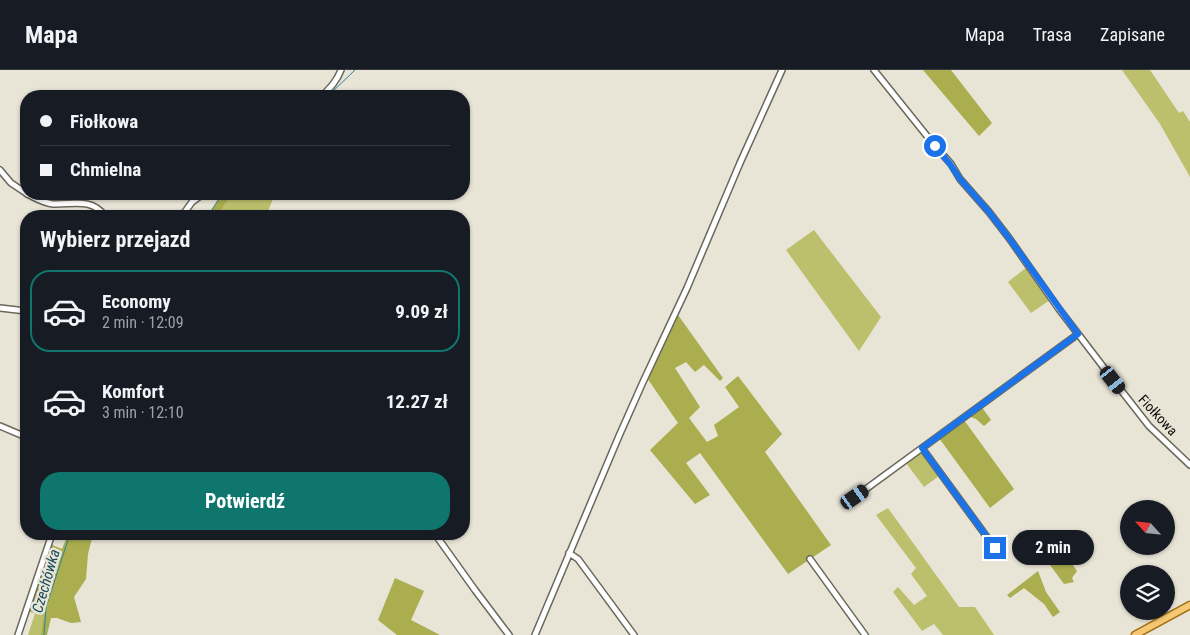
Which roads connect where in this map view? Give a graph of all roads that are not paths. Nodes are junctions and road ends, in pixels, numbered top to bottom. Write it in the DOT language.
graph roads {
  1 [pos="341,70"];
  2 [pos="782,70"];
  3 [pos="874,70"];
  4 [pos="328,90"];
  5 [pos="0,170"];
  6 [pos="20,189"];
  7 [pos="39,200"];
  8 [pos="195,200"];
  9 [pos="98,210"];
  10 [pos="186,210"];
  11 [pos="0,308"];
  12 [pos="20,310"];
  13 [pos="1078,334"];
  14 [pos="0,426"];
  15 [pos="20,434"];
  16 [pos="922,448"];
  17 [pos="1190,464"];
  18 [pos="855,497"];
  19 [pos="50,540"];
  20 [pos="439,540"];
  21 [pos="995,548"];
  22 [pos="569,552"];
  23 [pos="810,559"];
  24 [pos="1190,605"];
  25 [pos="18,635"];
  26 [pos="509,635"];
  27 [pos="535,635"];
  28 [pos="634,635"];
  29 [pos="865,635"];
  30 [pos="1135,635"];
  1 -- 4 [label="street"];
  2 -- 22 [label="street"];
  3 -- 13 [label="street, Fiołkowa"];
  5 -- 6 [label="street"];
  7 -- 9 [label="street"];
  8 -- 10 [label="street"];
  11 -- 12 [label="street"];
  13 -- 16 [label="street"];
  13 -- 17 [label="street, Fiołkowa"];
  14 -- 15 [label="street"];
  16 -- 18 [label="street"];
  16 -- 21 [label="street"];
  19 -- 25 [label="street"];
  20 -- 26 [label="street"];
  22 -- 27 [label="street"];
  22 -- 28 [label="street"];
  23 -- 29 [label="street"];
  24 -- 30 [label="main road"];
}
